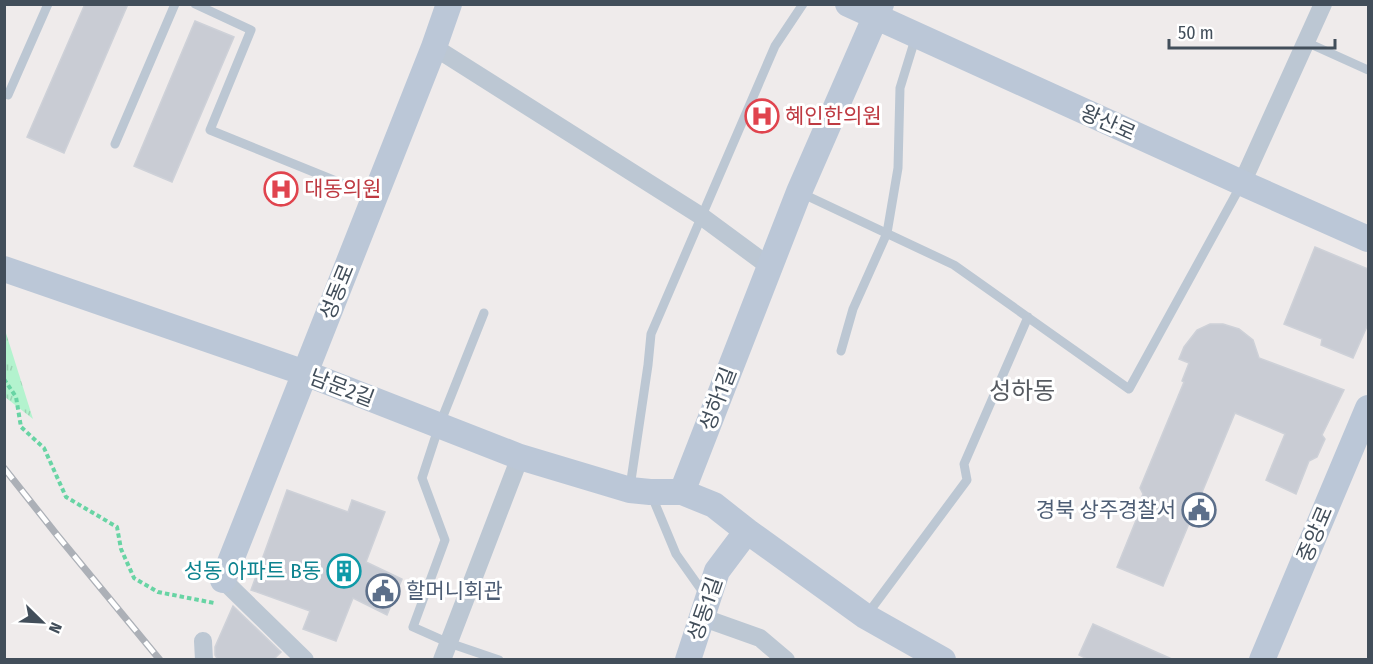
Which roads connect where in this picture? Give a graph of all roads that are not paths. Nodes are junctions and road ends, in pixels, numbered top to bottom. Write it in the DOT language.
graph roads {
  1 [pos="48,4"];
  2 [pos="175,4"];
  3 [pos="195,4"];
  4 [pos="449,4"];
  5 [pos="803,4"];
  6 [pos="849,4"];
  7 [pos="1323,4"];
  8 [pos="877,11"];
  9 [pos="916,36"];
  10 [pos="1306,42"];
  11 [pos="434,47"];
  12 [pos="1368,70"];
  13 [pos="8,95"];
  14 [pos="115,144"];
  15 [pos="1242,183"];
  16 [pos="799,192"];
  17 [pos="375,196"];
  18 [pos="701,216"];
  19 [pos="887,233"];
  20 [pos="1368,238"];
  21 [pos="770,267"];
  22 [pos="4,269"];
  23 [pos="484,313"];
  24 [pos="1028,317"];
  25 [pos="841,351"];
  26 [pos="305,373"];
  27 [pos="1368,408"];
  28 [pos="439,426"];
  29 [pos="520,457"];
  30 [pos="640,491"];
  31 [pos="682,492"];
  32 [pos="747,531"];
  33 [pos="223,579"];
  34 [pos="704,608"];
  35 [pos="866,616"];
  36 [pos="203,641"];
  37 [pos="445,651"];
  38 [pos="204,660"];
  39 [pos="305,660"];
  40 [pos="499,660"];
  41 [pos="688,660"];
  42 [pos="786,660"];
  43 [pos="943,660"];
  44 [pos="1262,660"];
  1 -- 13 [label="lane"];
  2 -- 14 [label="lane"];
  3 -- 17 [label="lane"];
  4 -- 11 [label="street, 성동로"];
  5 -- 18 [label="lane"];
  6 -- 8 [label="street, 왕산로"];
  7 -- 10 [label="street"];
  8 -- 9 [label="street, 왕산로"];
  8 -- 16 [label="street, 성하1길"];
  9 -- 15 [label="street, 왕산로"];
  9 -- 19 [label="lane"];
  10 -- 12 [label="lane"];
  10 -- 15 [label="street"];
  11 -- 17 [label="street, 성동로"];
  11 -- 18 [label="street"];
  15 -- 20 [label="street, 왕산로"];
  15 -- 24 [label="lane"];
  16 -- 19 [label="lane"];
  16 -- 21 [label="street, 성하1길"];
  17 -- 26 [label="street, 성동로"];
  18 -- 21 [label="street"];
  18 -- 30 [label="lane"];
  19 -- 24 [label="lane"];
  19 -- 25 [label="lane"];
  21 -- 31 [label="street, 성하1길"];
  22 -- 26 [label="street, 남문2길"];
  23 -- 28 [label="lane"];
  24 -- 35 [label="lane"];
  26 -- 28 [label="street, 남문2길"];
  26 -- 33 [label="street, 성동로"];
  27 -- 44 [label="street, 중앙로"];
  28 -- 29 [label="street, 남문2길"];
  28 -- 37 [label="lane"];
  29 -- 30 [label="street, 남문2길"];
  29 -- 37 [label="street"];
  30 -- 31 [label="street, 남문2길"];
  30 -- 34 [label="lane"];
  31 -- 32 [label="street"];
  32 -- 34 [label="street, 성동1길"];
  32 -- 35 [label="street"];
  33 -- 39 [label="street"];
  34 -- 41 [label="street, 성동1길"];
  34 -- 42 [label="street"];
  35 -- 43 [label="street"];
  36 -- 38 [label="street"];
  37 -- 40 [label="lane"];
}
